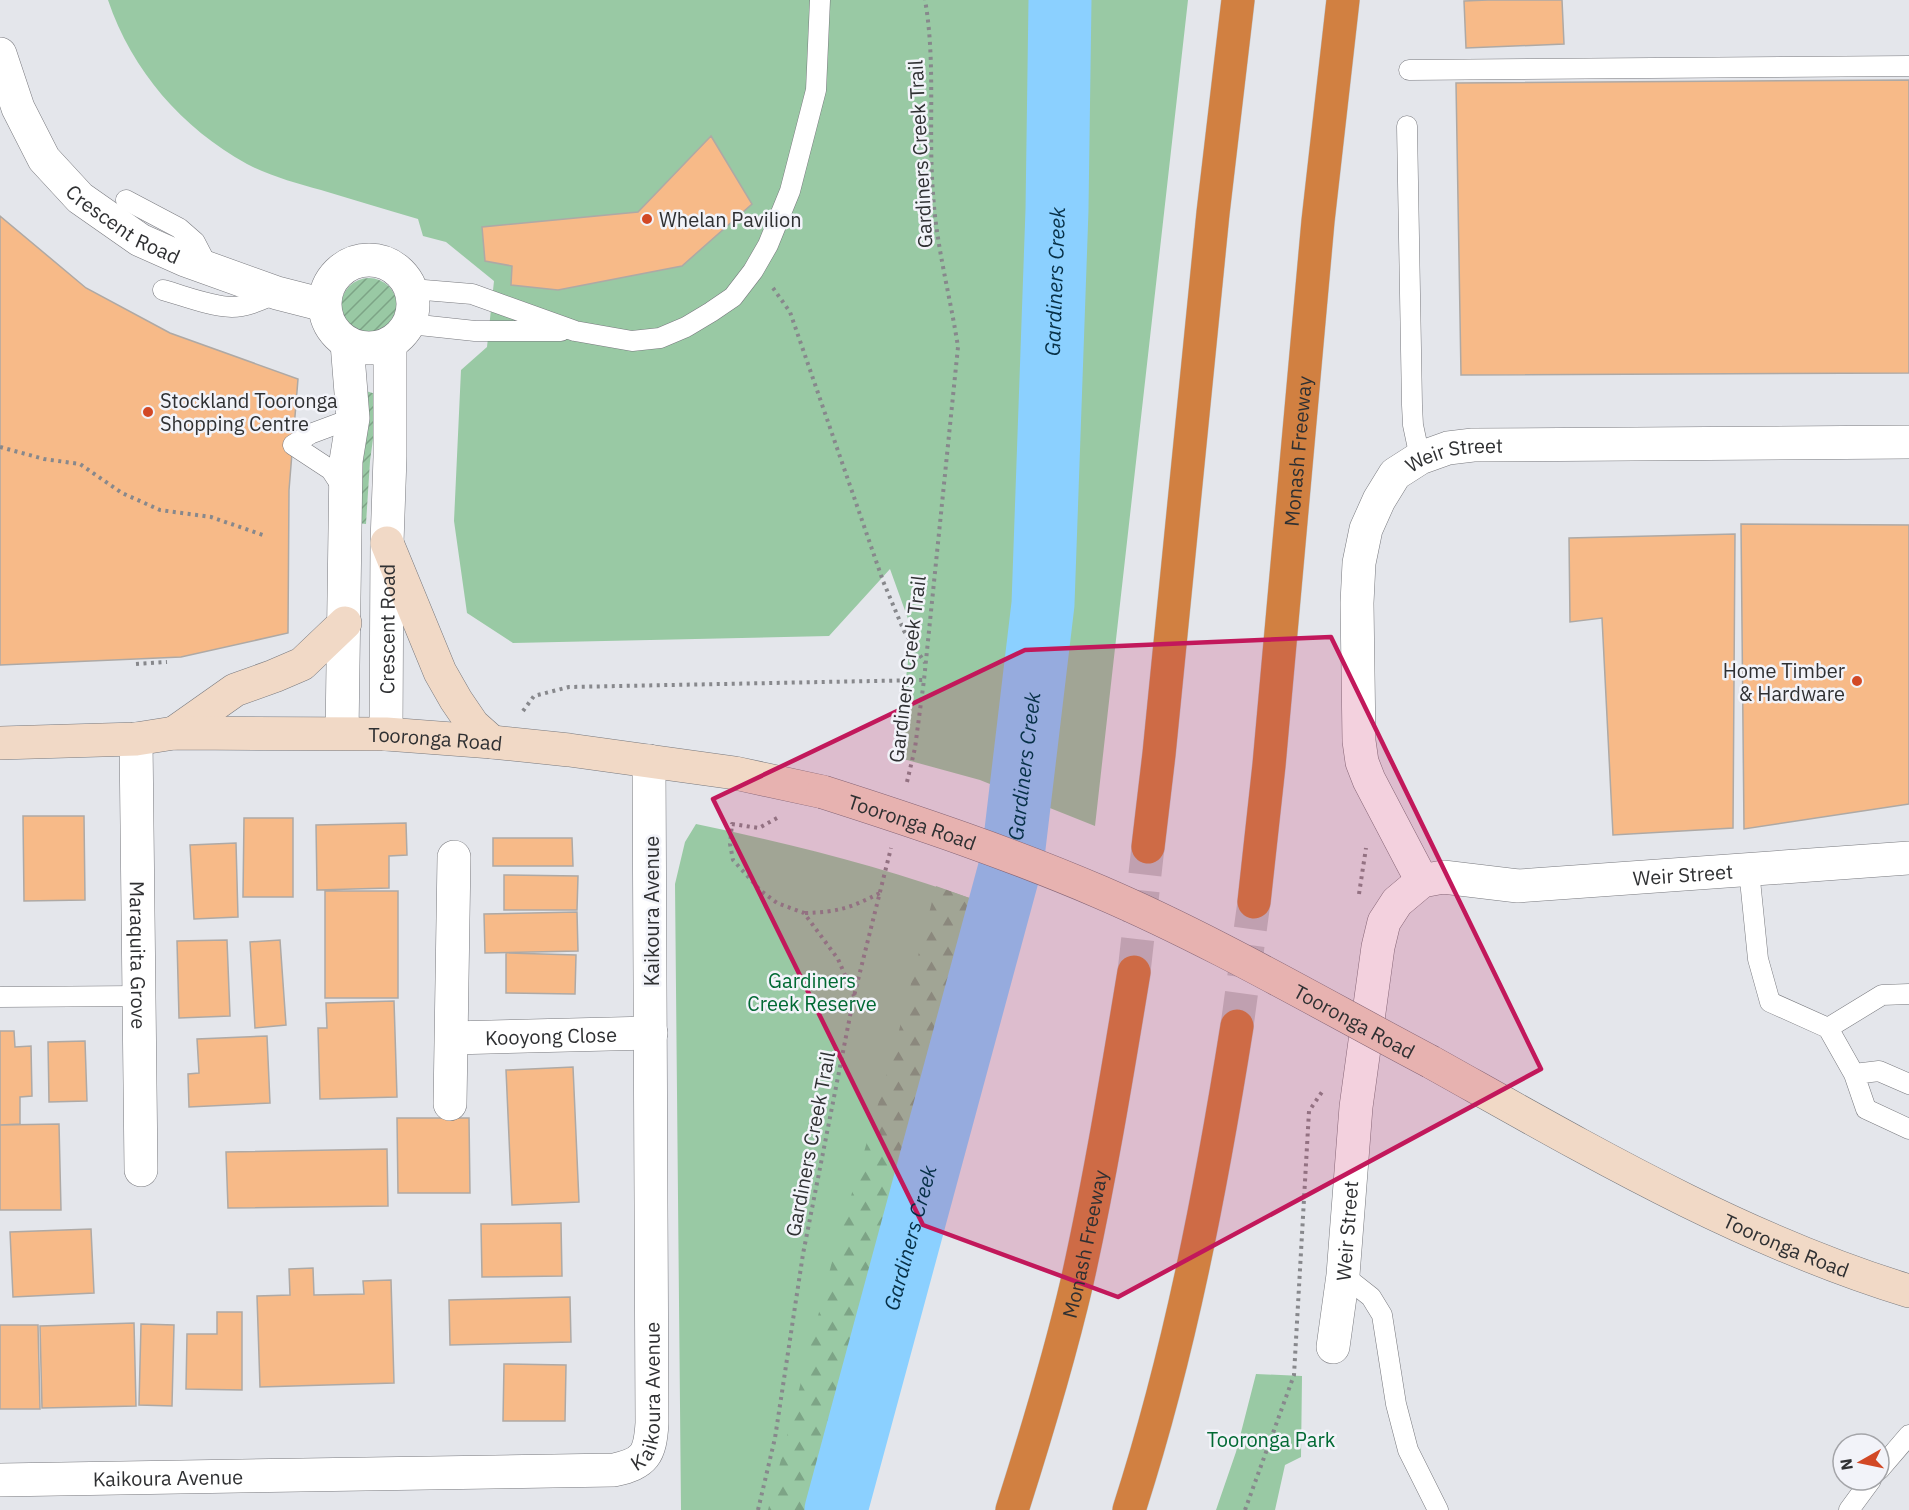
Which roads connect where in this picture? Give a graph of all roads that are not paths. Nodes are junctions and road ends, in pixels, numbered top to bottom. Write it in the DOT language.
graph roads {
  1 [pos="820,0"];
  2 [pos="1238,0"];
  3 [pos="1343,0"];
  4 [pos="0,54"];
  5 [pos="1909,66"];
  6 [pos="1409,70"];
  7 [pos="1407,126"];
  8 [pos="126,200"];
  9 [pos="209,268"];
  10 [pos="412,289"];
  11 [pos="163,290"];
  12 [pos="277,293"];
  13 [pos="324,305"];
  14 [pos="575,331"];
  15 [pos="400,334"];
  16 [pos="347,343"];
  17 [pos="353,418"];
  18 [pos="1909,442"];
  19 [pos="1420,458"];
  20 [pos="346,492"];
  21 [pos="387,543"];
  22 [pos="345,623"];
  23 [pos="174,733"];
  24 [pos="342,733"];
  25 [pos="386,734"];
  26 [pos="136,739"];
  27 [pos="492,742"];
  28 [pos="0,743"];
  29 [pos="649,761"];
  30 [pos="1148,847"];
  31 [pos="454,857"];
  32 [pos="1909,858"];
  33 [pos="1749,870"];
  34 [pos="1422,881"];
  35 [pos="1254,902"];
  36 [pos="1134,972"];
  37 [pos="1909,994"];
  38 [pos="138,996"];
  39 [pos="0,997"];
  40 [pos="1237,1026"];
  41 [pos="1828,1028"];
  42 [pos="651,1033"];
  43 [pos="452,1038"];
  44 [pos="1854,1074"];
  45 [pos="1909,1084"];
  46 [pos="450,1104"];
  47 [pos="1909,1129"];
  48 [pos="141,1170"];
  49 [pos="1343,1275"];
  50 [pos="1909,1291"];
  51 [pos="1333,1347"];
  52 [pos="1909,1435"];
  53 [pos="1891,1456"];
  54 [pos="0,1480"];
  55 [pos="1862,1492"];
  56 [pos="1012,1510"];
  57 [pos="1129,1510"];
  58 [pos="1438,1510"];
  59 [pos="1849,1510"];
  1 -- 14 [label="lane"];
  2 -- 30 [label="highway"];
  3 -- 35 [label="highway, Monash Freeway"];
  4 -- 9 [label="street, Crescent Road"];
  5 -- 6 [label="lane"];
  7 -- 19 [label="lane"];
  8 -- 9 [label="lane"];
  9 -- 12 [label="street, Crescent Road"];
  10 -- 13 [label="street"];
  10 -- 14 [label="lane"];
  10 -- 15 [label="street"];
  11 -- 12 [label="lane"];
  12 -- 13 [label="street, Crescent Road"];
  13 -- 16 [label="street"];
  14 -- 15 [label="lane"];
  15 -- 16 [label="street"];
  15 -- 21 [label="street, Crescent Road"];
  16 -- 17 [label="street"];
  17 -- 20 [label="street"];
  17 -- 20 [label="lane"];
  18 -- 19 [label="street, Weir Street"];
  19 -- 34 [label="street, Weir Street"];
  20 -- 22 [label="street"];
  21 -- 25 [label="street, Crescent Road"];
  21 -- 27 [label="main road"];
  22 -- 23 [label="main road"];
  22 -- 24 [label="street"];
  23 -- 24 [label="main road, Tooronga Road"];
  23 -- 26 [label="main road, Tooronga Road"];
  24 -- 25 [label="main road, Tooronga Road"];
  25 -- 27 [label="main road, Tooronga Road"];
  26 -- 28 [label="main road, Tooronga Road"];
  26 -- 38 [label="street, Maraquita Grove"];
  27 -- 29 [label="main road, Tooronga Road"];
  29 -- 42 [label="street, Kaikoura Avenue"];
  29 -- 50 [label="main road, Tooronga Road, bridge"];
  31 -- 43 [label="street"];
  32 -- 33 [label="street, Weir Street"];
  33 -- 34 [label="street, Weir Street"];
  33 -- 41 [label="lane"];
  34 -- 49 [label="street, Weir Street"];
  36 -- 56 [label="highway, Monash Freeway"];
  37 -- 41 [label="lane"];
  38 -- 39 [label="lane"];
  38 -- 48 [label="street, Maraquita Grove"];
  40 -- 57 [label="highway"];
  41 -- 44 [label="lane"];
  42 -- 43 [label="street, Kooyong Close"];
  42 -- 54 [label="street, Kaikoura Avenue"];
  43 -- 46 [label="street"];
  44 -- 45 [label="lane"];
  44 -- 47 [label="lane"];
  49 -- 51 [label="street, Weir Street"];
  49 -- 58 [label="lane"];
  52 -- 53 [label="lane"];
  55 -- 59 [label="lane"];
}
